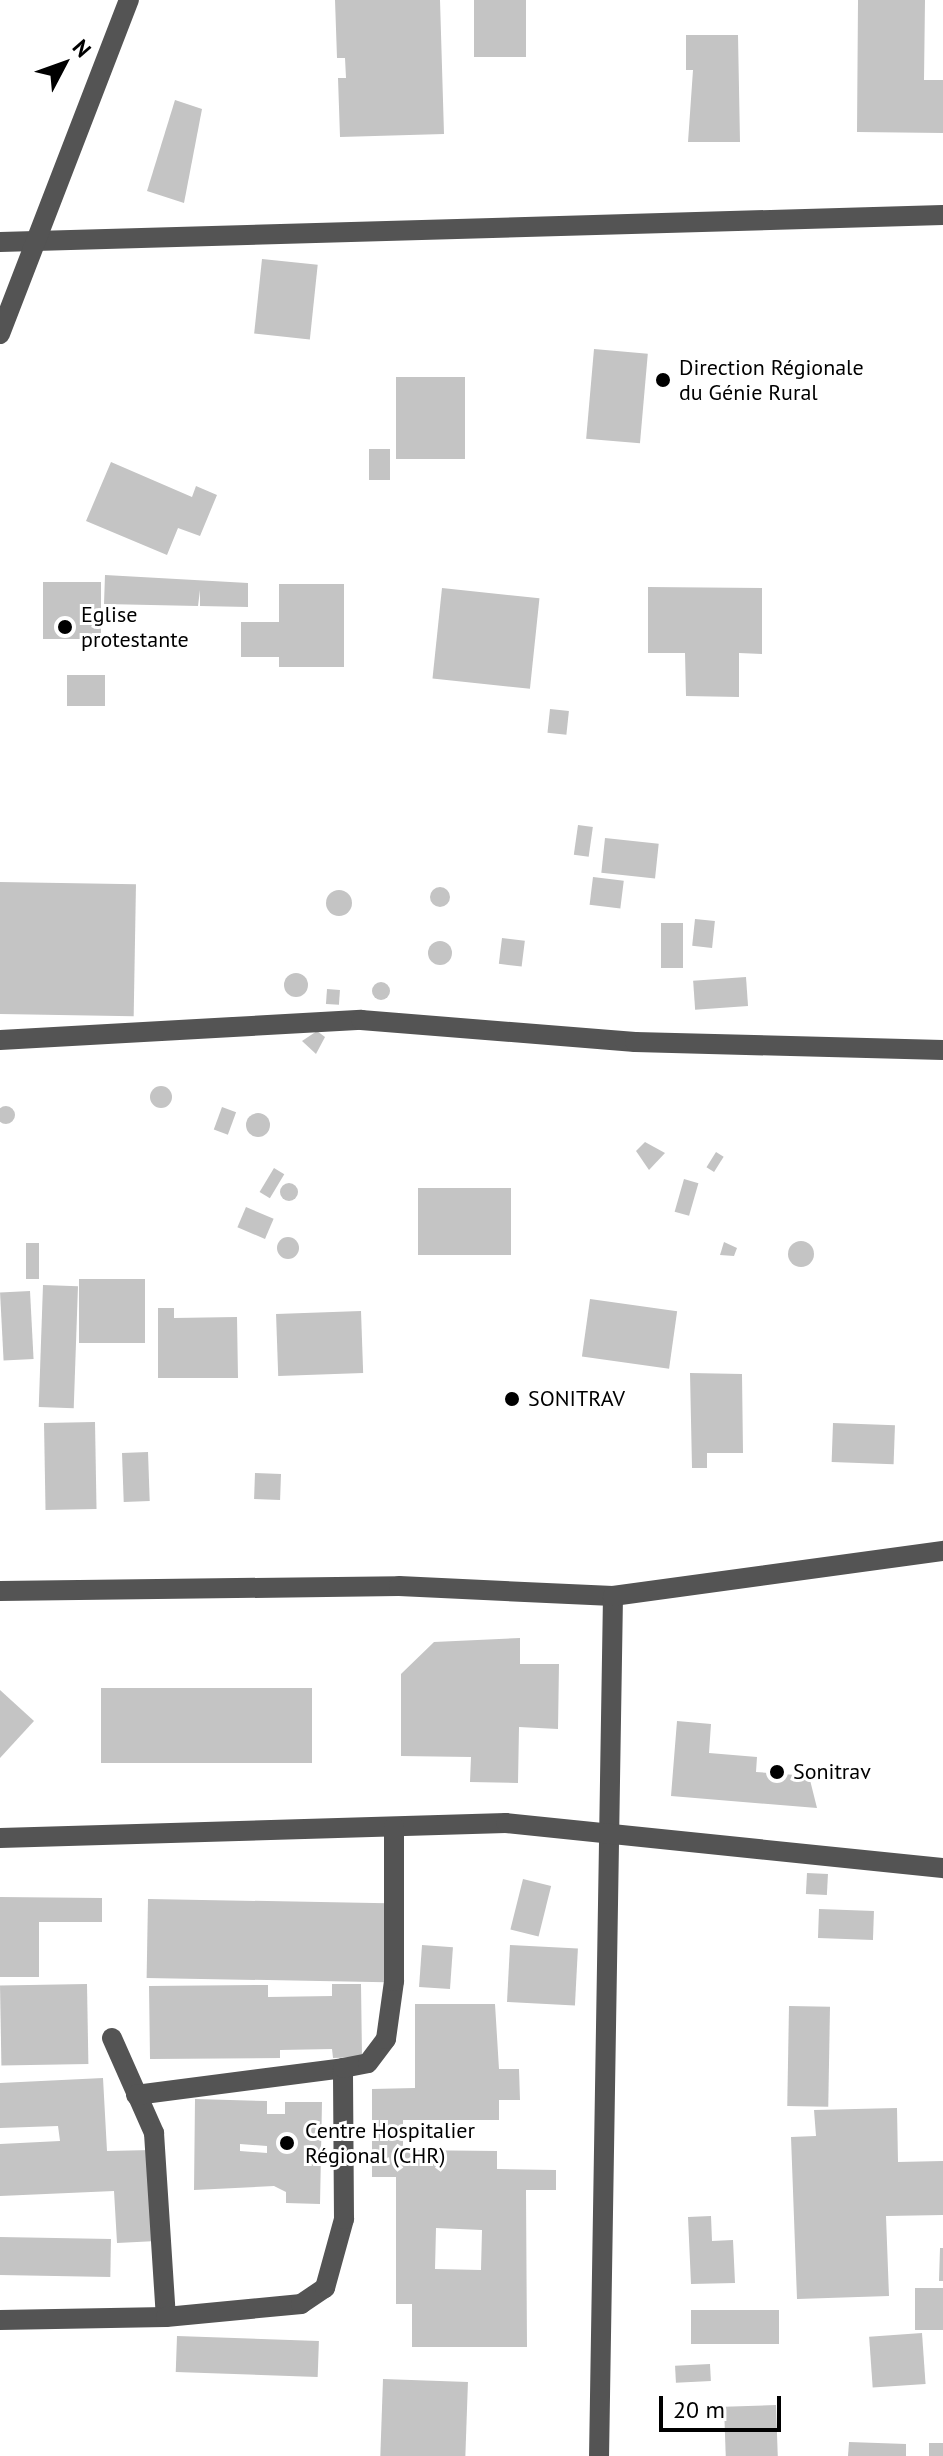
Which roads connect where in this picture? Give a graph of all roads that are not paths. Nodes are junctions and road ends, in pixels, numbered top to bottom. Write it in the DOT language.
graph roads {
  1 [pos="129,0"];
  2 [pos="943,215"];
  3 [pos="0,242"];
  4 [pos="33,242"];
  5 [pos="0,334"];
  6 [pos="0,1040"];
  7 [pos="943,1050"];
  8 [pos="943,1551"];
  9 [pos="0,1591"];
  10 [pos="613,1596"];
  11 [pos="394,1827"];
  12 [pos="606,1837"];
  13 [pos="0,1838"];
  14 [pos="943,1868"];
  15 [pos="112,2038"];
  16 [pos="343,2068"];
  17 [pos="136,2095"];
  18 [pos="166,2317"];
  19 [pos="0,2320"];
  20 [pos="599,2456"];
  1 -- 4 [label="street"];
  2 -- 4 [label="street"];
  3 -- 4 [label="street"];
  4 -- 5 [label="street"];
  6 -- 7 [label="street"];
  8 -- 10 [label="street"];
  9 -- 10 [label="street"];
  10 -- 12 [label="street"];
  11 -- 12 [label="street"];
  11 -- 13 [label="street"];
  11 -- 16 [label="street"];
  12 -- 14 [label="street"];
  12 -- 20 [label="street"];
  15 -- 17 [label="street"];
  16 -- 17 [label="street"];
  16 -- 18 [label="street"];
  17 -- 18 [label="street"];
  18 -- 19 [label="street"];
}
